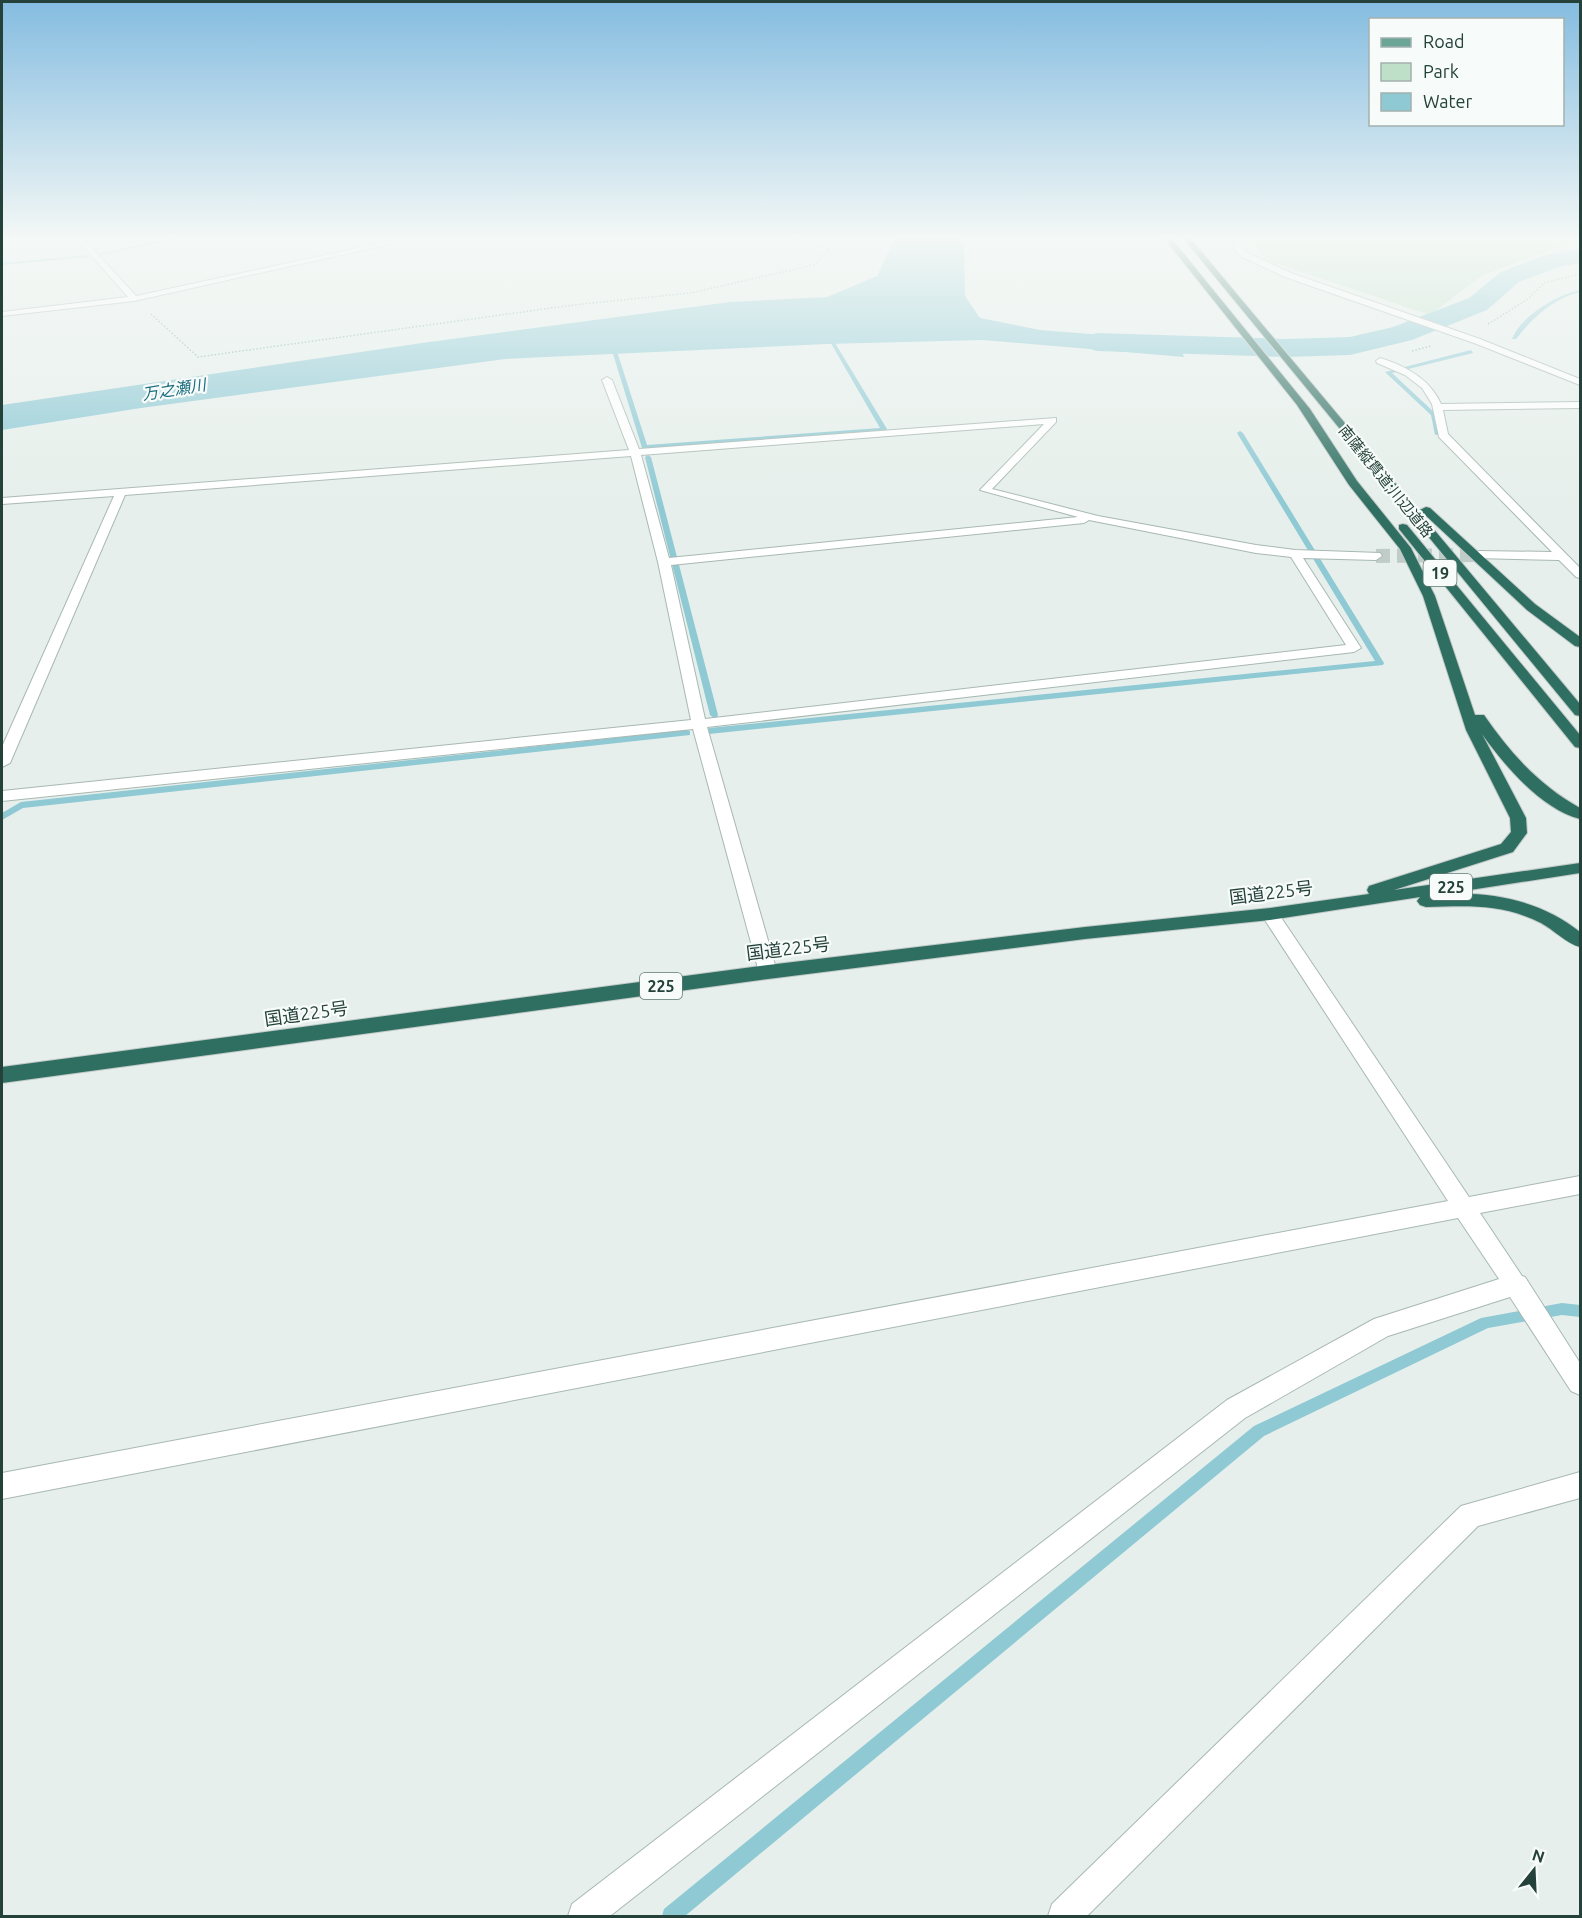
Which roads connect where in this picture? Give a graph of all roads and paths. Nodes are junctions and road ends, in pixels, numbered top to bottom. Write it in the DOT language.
graph roads {
  1 [pos="165,328"];
  2 [pos="413,328"];
  3 [pos="1239,328"];
  4 [pos="1261,328"];
  5 [pos="1438,328"];
  6 [pos="1380,361"];
  7 [pos="607,380"];
  8 [pos="1581,382"];
  9 [pos="1300,402"];
  10 [pos="1581,405"];
  11 [pos="1327,407"];
  12 [pos="1439,407"];
  13 [pos="636,454"];
  14 [pos="121,492"];
  15 [pos="2,501"];
  16 [pos="1098,519"];
  17 [pos="1295,554"];
  18 [pos="1479,555"];
  19 [pos="1376,556"];
  20 [pos="1563,556"];
  21 [pos="671,561"];
  22 [pos="1581,574"];
  23 [pos="1581,643"];
  24 [pos="1462,691"];
  25 [pos="1581,712"];
  26 [pos="699,724"];
  27 [pos="1581,744"];
  28 [pos="2,763"];
  29 [pos="2,796"];
  30 [pos="1581,814"];
  31 [pos="1581,868"];
  32 [pos="1322,907"];
  33 [pos="1270,914"];
  34 [pos="1581,940"];
  35 [pos="768,972"];
  36 [pos="2,1075"];
  37 [pos="1581,1185"];
  38 [pos="1464,1207"];
  39 [pos="1517,1284"];
  40 [pos="1581,1383"];
  41 [pos="1581,1485"];
  42 [pos="2,1486"];
  43 [pos="584,1917"];
  44 [pos="1064,1917"];
  1 -- 2 [label="path"];
  3 -- 9 [label="highway, 南薩縦貫道;川辺道路 / 19"];
  4 -- 11 [label="highway, 南薩縦貫道;川辺道路 / 19"];
  5 -- 8 [label="street"];
  6 -- 12 [label="street"];
  7 -- 13 [label="street"];
  9 -- 24 [label="highway, 19"];
  9 -- 27 [label="highway, 南薩縦貫道;川辺道路 / 19"];
  10 -- 12 [label="street"];
  11 -- 23 [label="highway, 19"];
  11 -- 25 [label="highway, 南薩縦貫道;川辺道路 / 19"];
  12 -- 20 [label="street"];
  13 -- 14 [label="street"];
  13 -- 16 [label="street"];
  13 -- 21 [label="street"];
  14 -- 15 [label="street"];
  14 -- 28 [label="street"];
  16 -- 17 [label="street"];
  16 -- 21 [label="street"];
  17 -- 19 [label="street"];
  17 -- 26 [label="street"];
  18 -- 20 [label="street"];
  20 -- 22 [label="street"];
  21 -- 26 [label="street"];
  24 -- 30 [label="highway, 19"];
  24 -- 32 [label="highway, 19"];
  26 -- 29 [label="street"];
  26 -- 35 [label="street"];
  31 -- 32 [label="highway, 国道225号 / 225"];
  32 -- 33 [label="highway, 国道225号 / 225"];
  32 -- 34 [label="highway"];
  33 -- 35 [label="highway, 国道225号 / 225"];
  33 -- 38 [label="street"];
  35 -- 36 [label="highway, 国道225号 / 225"];
  37 -- 38 [label="street"];
  38 -- 39 [label="street"];
  38 -- 42 [label="street"];
  39 -- 40 [label="street"];
  39 -- 43 [label="street"];
  41 -- 44 [label="street"];
}
